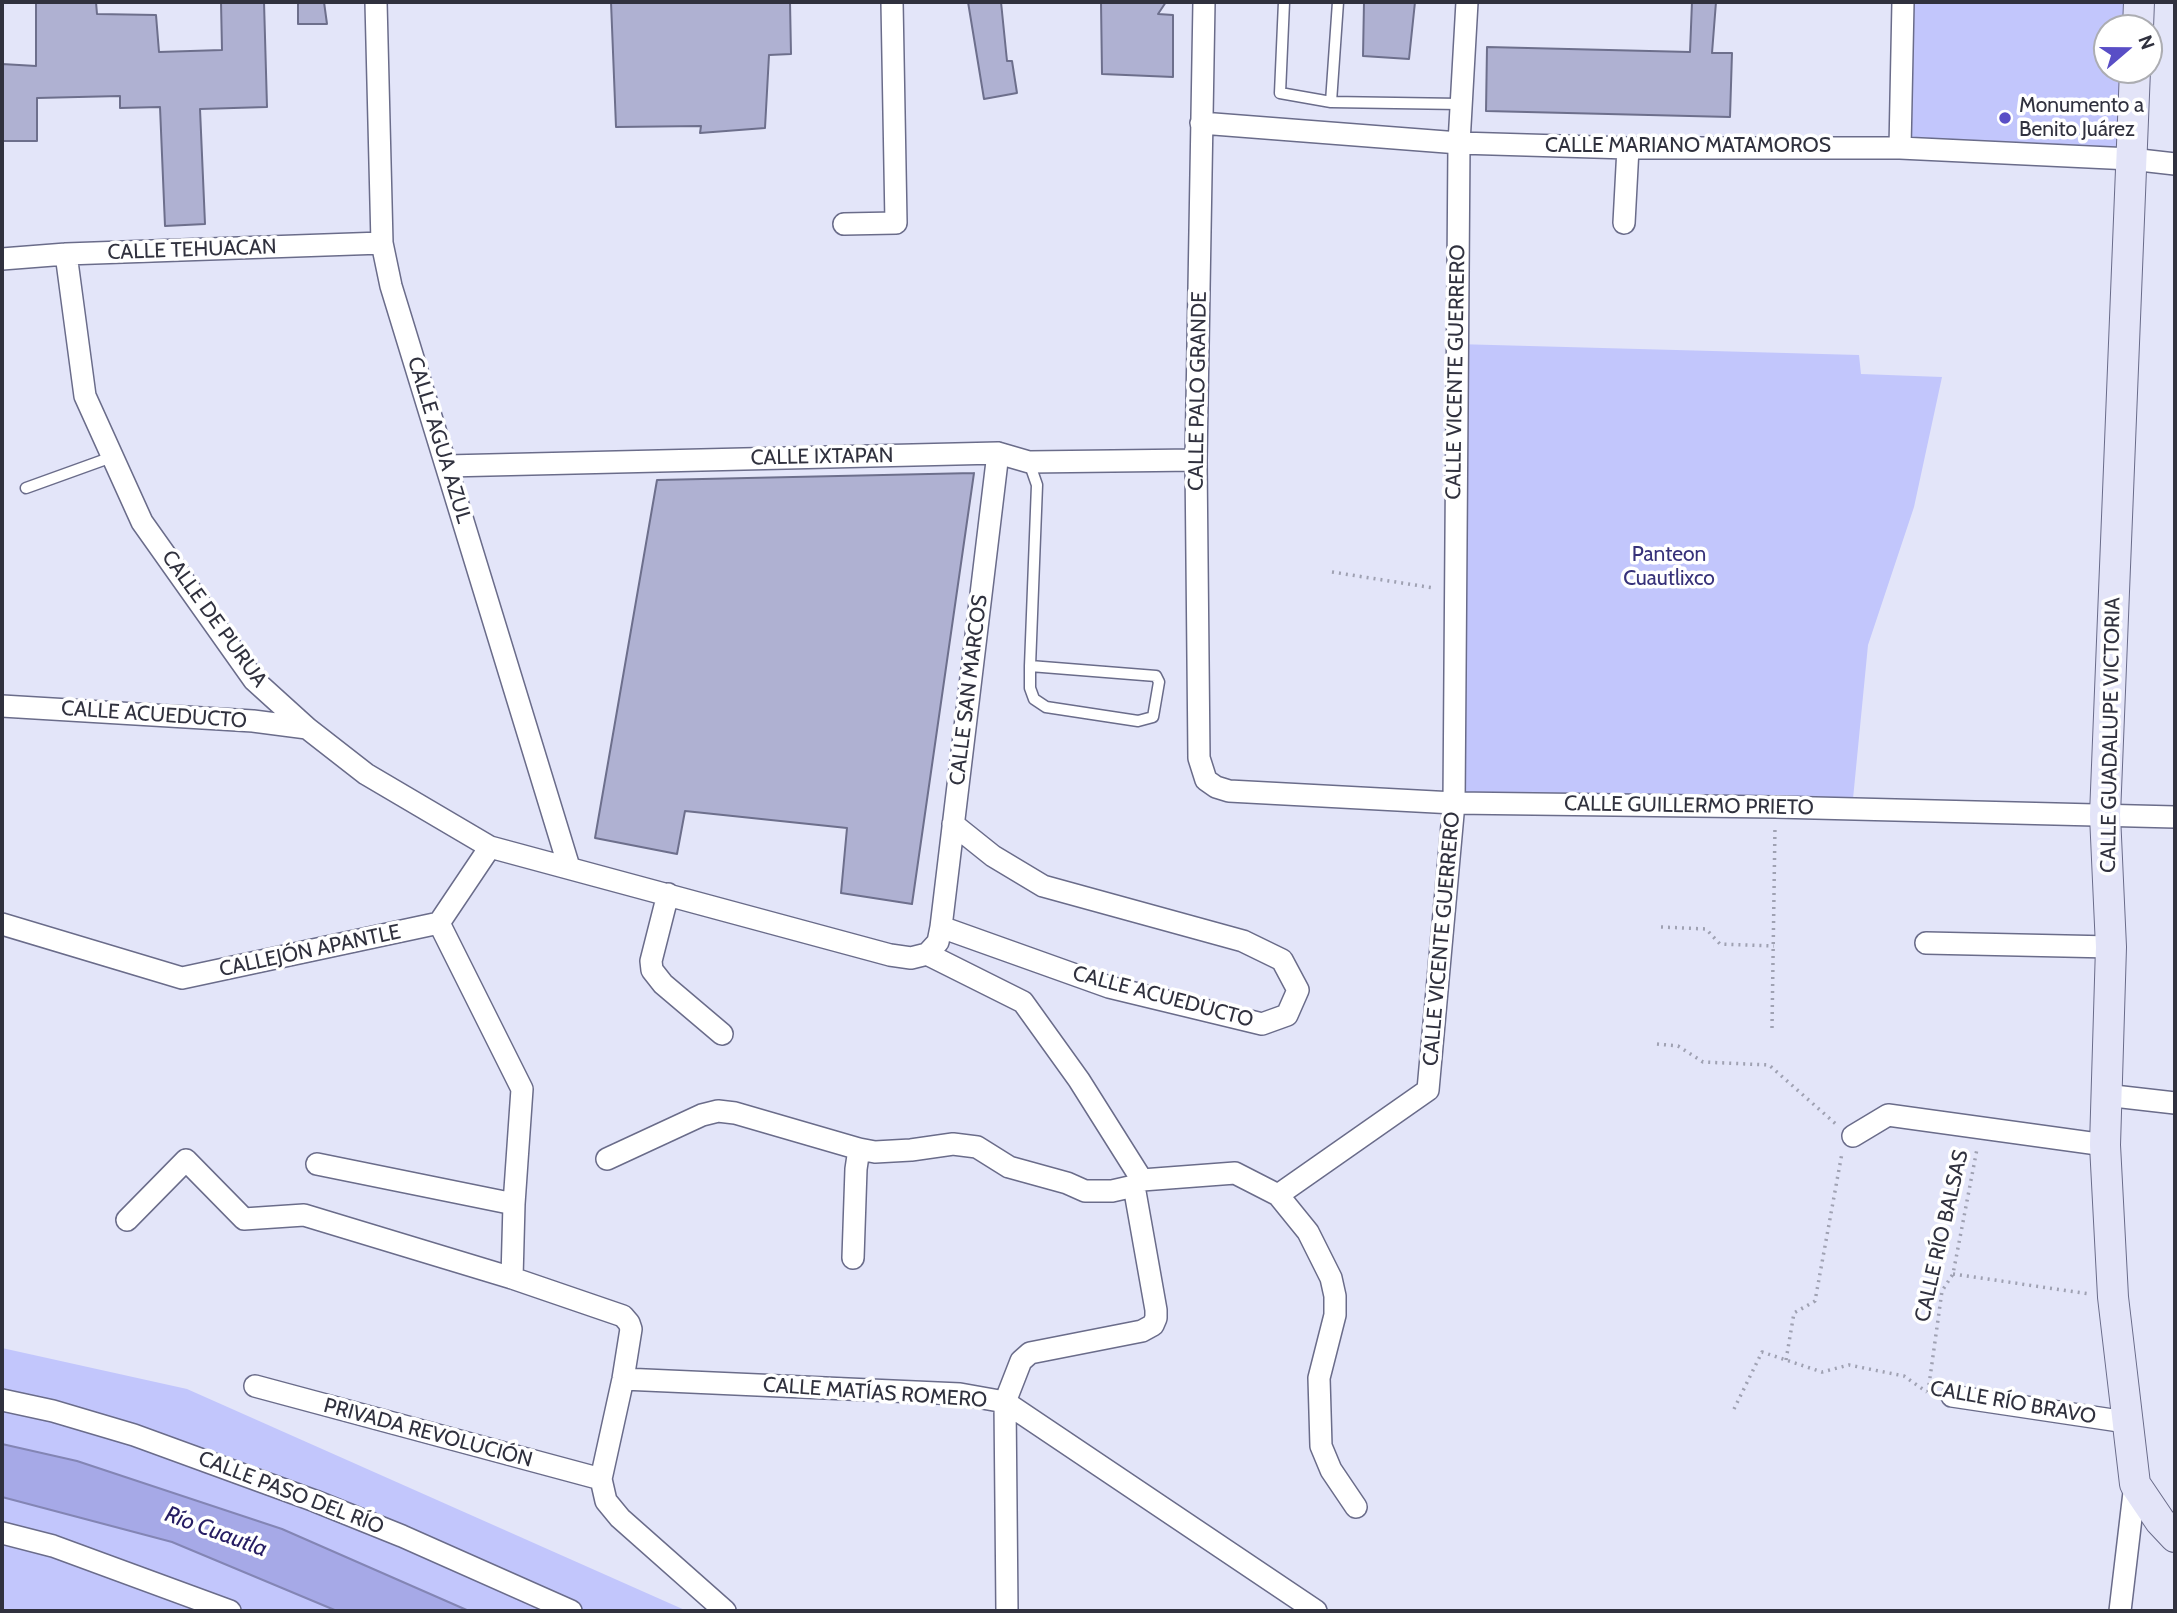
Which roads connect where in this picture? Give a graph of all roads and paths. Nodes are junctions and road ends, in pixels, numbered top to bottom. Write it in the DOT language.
graph roads {
  1 [pos="376,2"];
  2 [pos="892,2"];
  3 [pos="1204,2"];
  4 [pos="1284,2"];
  5 [pos="1338,2"];
  6 [pos="1467,2"];
  7 [pos="1903,2"];
  8 [pos="2134,84"];
  9 [pos="1331,102"];
  10 [pos="1460,104"];
  11 [pos="1201,123"];
  12 [pos="1459,143"];
  13 [pos="1628,148"];
  14 [pos="1900,148"];
  15 [pos="2131,159"];
  16 [pos="2175,164"];
  17 [pos="1625,223"];
  18 [pos="844,224"];
  19 [pos="382,243"];
  20 [pos="66,254"];
  21 [pos="2,259"];
  22 [pos="998,453"];
  23 [pos="113,457"];
  24 [pos="1196,460"];
  25 [pos="1029,462"];
  26 [pos="447,466"];
  27 [pos="26,488"];
  28 [pos="1332,572"];
  29 [pos="1454,591"];
  30 [pos="1030,666"];
  31 [pos="2,706"];
  32 [pos="307,728"];
  33 [pos="1206,780"];
  34 [pos="1454,803"];
  35 [pos="1775,807"];
  36 [pos="2105,815"];
  37 [pos="2175,817"];
  38 [pos="953,824"];
  39 [pos="490,847"];
  40 [pos="569,867"];
  41 [pos="668,894"];
  42 [pos="439,923"];
  43 [pos="2,924"];
  44 [pos="941,927"];
  45 [pos="1661,927"];
  46 [pos="1926,943"];
  47 [pos="1774,946"];
  48 [pos="2110,947"];
  49 [pos="927,954"];
  50 [pos="1772,1028"];
  51 [pos="722,1034"];
  52 [pos="1657,1044"];
  53 [pos="2105,1095"];
  54 [pos="2175,1103"];
  55 [pos="1981,1128"];
  56 [pos="1853,1136"];
  57 [pos="2105,1145"];
  58 [pos="859,1149"];
  59 [pos="607,1159"];
  60 [pos="317,1164"];
  61 [pos="1138,1183"];
  62 [pos="1278,1195"];
  63 [pos="514,1204"];
  64 [pos="127,1220"];
  65 [pos="853,1258"];
  66 [pos="1953,1274"];
  67 [pos="512,1278"];
  68 [pos="2113,1297"];
  69 [pos="1786,1360"];
  70 [pos="623,1379"];
  71 [pos="255,1386"];
  72 [pos="1928,1392"];
  73 [pos="1952,1396"];
  74 [pos="2,1400"];
  75 [pos="1005,1402"];
  76 [pos="1734,1409"];
  77 [pos="2126,1422"];
  78 [pos="601,1479"];
  79 [pos="2135,1483"];
  80 [pos="1356,1507"];
  81 [pos="2,1533"];
  82 [pos="2175,1537"];
  83 [pos="229,1611"];
  84 [pos="571,1611"];
  85 [pos="725,1611"];
  86 [pos="1007,1611"];
  87 [pos="1316,1611"];
  88 [pos="2120,1611"];
  1 -- 19 [label="street, CALLE AGUA AZUL"];
  2 -- 18 [label="street"];
  3 -- 11 [label="street, CALLE PALO GRANDE"];
  4 -- 9 [label="lane"];
  5 -- 9 [label="lane"];
  6 -- 10 [label="street, CALLE VICENTE GUERRERO"];
  7 -- 14 [label="street"];
  8 -- 15 [label="street, CALLE GUADALUPE VICTORIA"];
  9 -- 10 [label="lane"];
  10 -- 12 [label="street, CALLE VICENTE GUERRERO"];
  11 -- 12 [label="street, CALLE MARIANO MATAMOROS"];
  11 -- 24 [label="street, CALLE PALO GRANDE"];
  12 -- 13 [label="street, CALLE MARIANO MATAMOROS"];
  12 -- 29 [label="street, CALLE VICENTE GUERRERO"];
  13 -- 14 [label="street, CALLE MARIANO MATAMOROS"];
  13 -- 17 [label="street"];
  14 -- 15 [label="street, CALLE MARIANO MATAMOROS"];
  15 -- 16 [label="street, CALLE MARIANO MATAMOROS"];
  15 -- 36 [label="street, CALLE GUADALUPE VICTORIA"];
  19 -- 20 [label="street, CALLE TEHUACAN"];
  19 -- 26 [label="street, CALLE AGUA AZUL"];
  20 -- 21 [label="street, CALLE TEHUACAN"];
  20 -- 23 [label="street, CALLE DE PURUA"];
  22 -- 25 [label="street, CALLE IXTAPAN"];
  22 -- 26 [label="street, CALLE IXTAPAN"];
  22 -- 38 [label="street, CALLE SAN MARCOS"];
  23 -- 27 [label="lane"];
  23 -- 32 [label="street, CALLE DE PURUA"];
  24 -- 25 [label="street, CALLE IXTAPAN"];
  24 -- 33 [label="street, CALLE PALO GRANDE"];
  25 -- 30 [label="lane"];
  26 -- 40 [label="street, CALLE AGUA AZUL"];
  28 -- 29 [label="path"];
  29 -- 34 [label="street, CALLE VICENTE GUERRERO"];
  30 -- 30 [label="lane"];
  31 -- 32 [label="street, CALLE ACUEDUCTO"];
  32 -- 39 [label="street, CALLE DE PURUA"];
  33 -- 34 [label="street, CALLE GUILLERMO PRIETO"];
  34 -- 35 [label="street, CALLE GUILLERMO PRIETO"];
  34 -- 62 [label="street, CALLE VICENTE GUERRERO"];
  35 -- 36 [label="street, CALLE GUILLERMO PRIETO"];
  35 -- 47 [label="path"];
  36 -- 37 [label="street, CALLE GUILLERMO PRIETO"];
  36 -- 48 [label="street, CALLE GUADALUPE VICTORIA"];
  38 -- 44 [label="street, CALLE SAN MARCOS"];
  38 -- 44 [label="street, CALLE ACUEDUCTO"];
  39 -- 40 [label="street, CALLE DE PURUA"];
  39 -- 42 [label="street"];
  40 -- 41 [label="street"];
  41 -- 49 [label="street"];
  41 -- 51 [label="street"];
  42 -- 43 [label="street, CALLEJÓN APANTLE"];
  42 -- 63 [label="street"];
  44 -- 49 [label="street"];
  45 -- 47 [label="path"];
  46 -- 48 [label="street"];
  47 -- 50 [label="path"];
  48 -- 53 [label="street, CALLE GUADALUPE VICTORIA"];
  49 -- 61 [label="street"];
  52 -- 56 [label="path"];
  53 -- 54 [label="street"];
  53 -- 57 [label="street, CALLE GUADALUPE VICTORIA"];
  55 -- 56 [label="street"];
  55 -- 57 [label="street"];
  55 -- 66 [label="path, CALLE RÍO BALSAS"];
  56 -- 69 [label="path"];
  57 -- 68 [label="street, CALLE GUADALUPE VICTORIA"];
  58 -- 59 [label="street"];
  58 -- 61 [label="street"];
  58 -- 65 [label="street"];
  60 -- 63 [label="street"];
  61 -- 62 [label="street"];
  61 -- 75 [label="street"];
  62 -- 80 [label="street"];
  63 -- 67 [label="street"];
  64 -- 67 [label="street"];
  66 -- 68 [label="path"];
  66 -- 72 [label="path, CALLE RÍO BALSAS"];
  67 -- 70 [label="street"];
  68 -- 77 [label="street, CALLE GUADALUPE VICTORIA"];
  69 -- 72 [label="path, CALLE RÍO BRAVO"];
  69 -- 76 [label="path, CALLE RÍO BRAVO"];
  70 -- 75 [label="street, CALLE MATÍAS ROMERO"];
  70 -- 78 [label="street"];
  71 -- 78 [label="street, PRIVADA REVOLUCIÓN"];
  72 -- 73 [label="path, CALLE RÍO BRAVO"];
  73 -- 77 [label="street, CALLE RÍO BRAVO"];
  74 -- 84 [label="street, CALLE PASO DEL RÍO"];
  75 -- 86 [label="street"];
  75 -- 87 [label="street, CALLE MATÍAS ROMERO"];
  77 -- 79 [label="street, CALLE GUADALUPE VICTORIA"];
  78 -- 85 [label="street"];
  79 -- 82 [label="street, CALLE GUADALUPE VICTORIA"];
  79 -- 88 [label="street, CALLE GUADALUPE VICTORIA"];
  81 -- 83 [label="street"];
}
